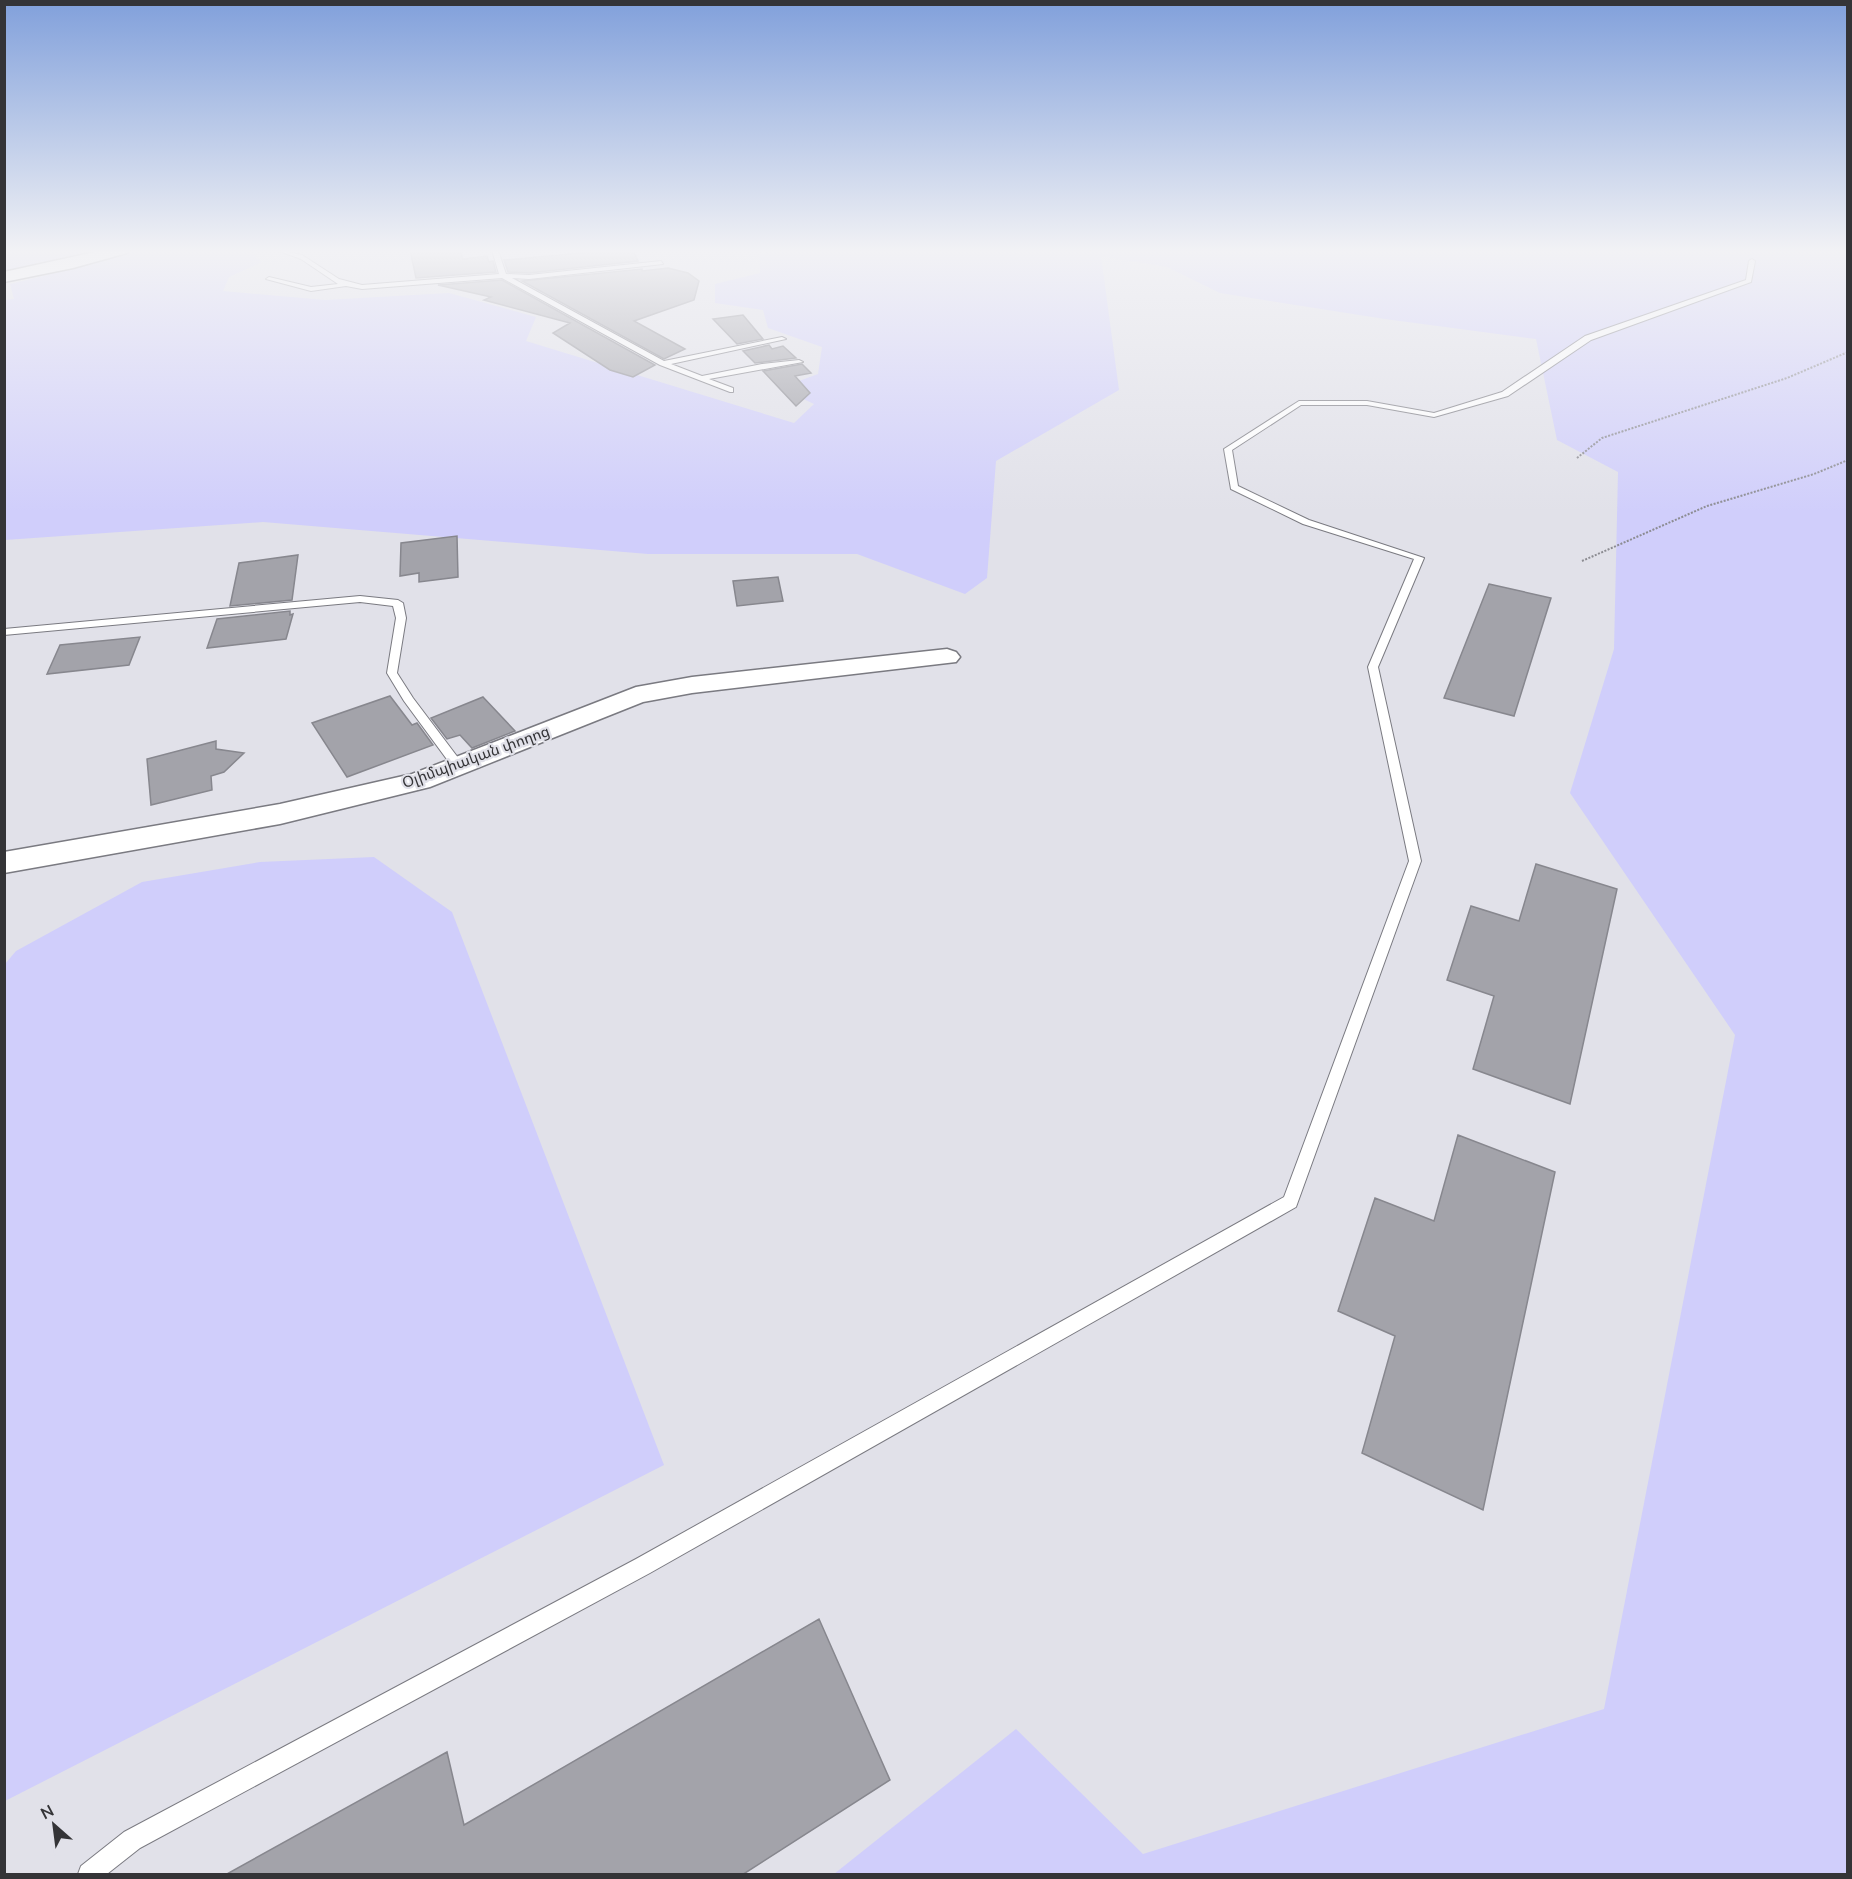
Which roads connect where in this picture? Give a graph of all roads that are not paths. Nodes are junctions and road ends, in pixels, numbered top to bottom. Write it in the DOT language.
graph roads {
  1 [pos="616,338"];
  2 [pos="1589,338"];
  3 [pos="783,339"];
  4 [pos="799,362"];
  5 [pos="663,363"];
  6 [pos="702,378"];
  7 [pos="730,390"];
  8 [pos="4,632"];
  9 [pos="947,657"];
  10 [pos="458,766"];
  11 [pos="4,863"];
  12 [pos="89,1875"];
  1 -- 5 [label="lane"];
  2 -- 12 [label="lane"];
  3 -- 5 [label="lane"];
  4 -- 6 [label="lane"];
  5 -- 6 [label="lane"];
  6 -- 7 [label="lane"];
  8 -- 10 [label="lane"];
  9 -- 10 [label="street, Օլիմպիական փողոց"];
  10 -- 11 [label="street, Օլիմպիական փողոց"];
}
